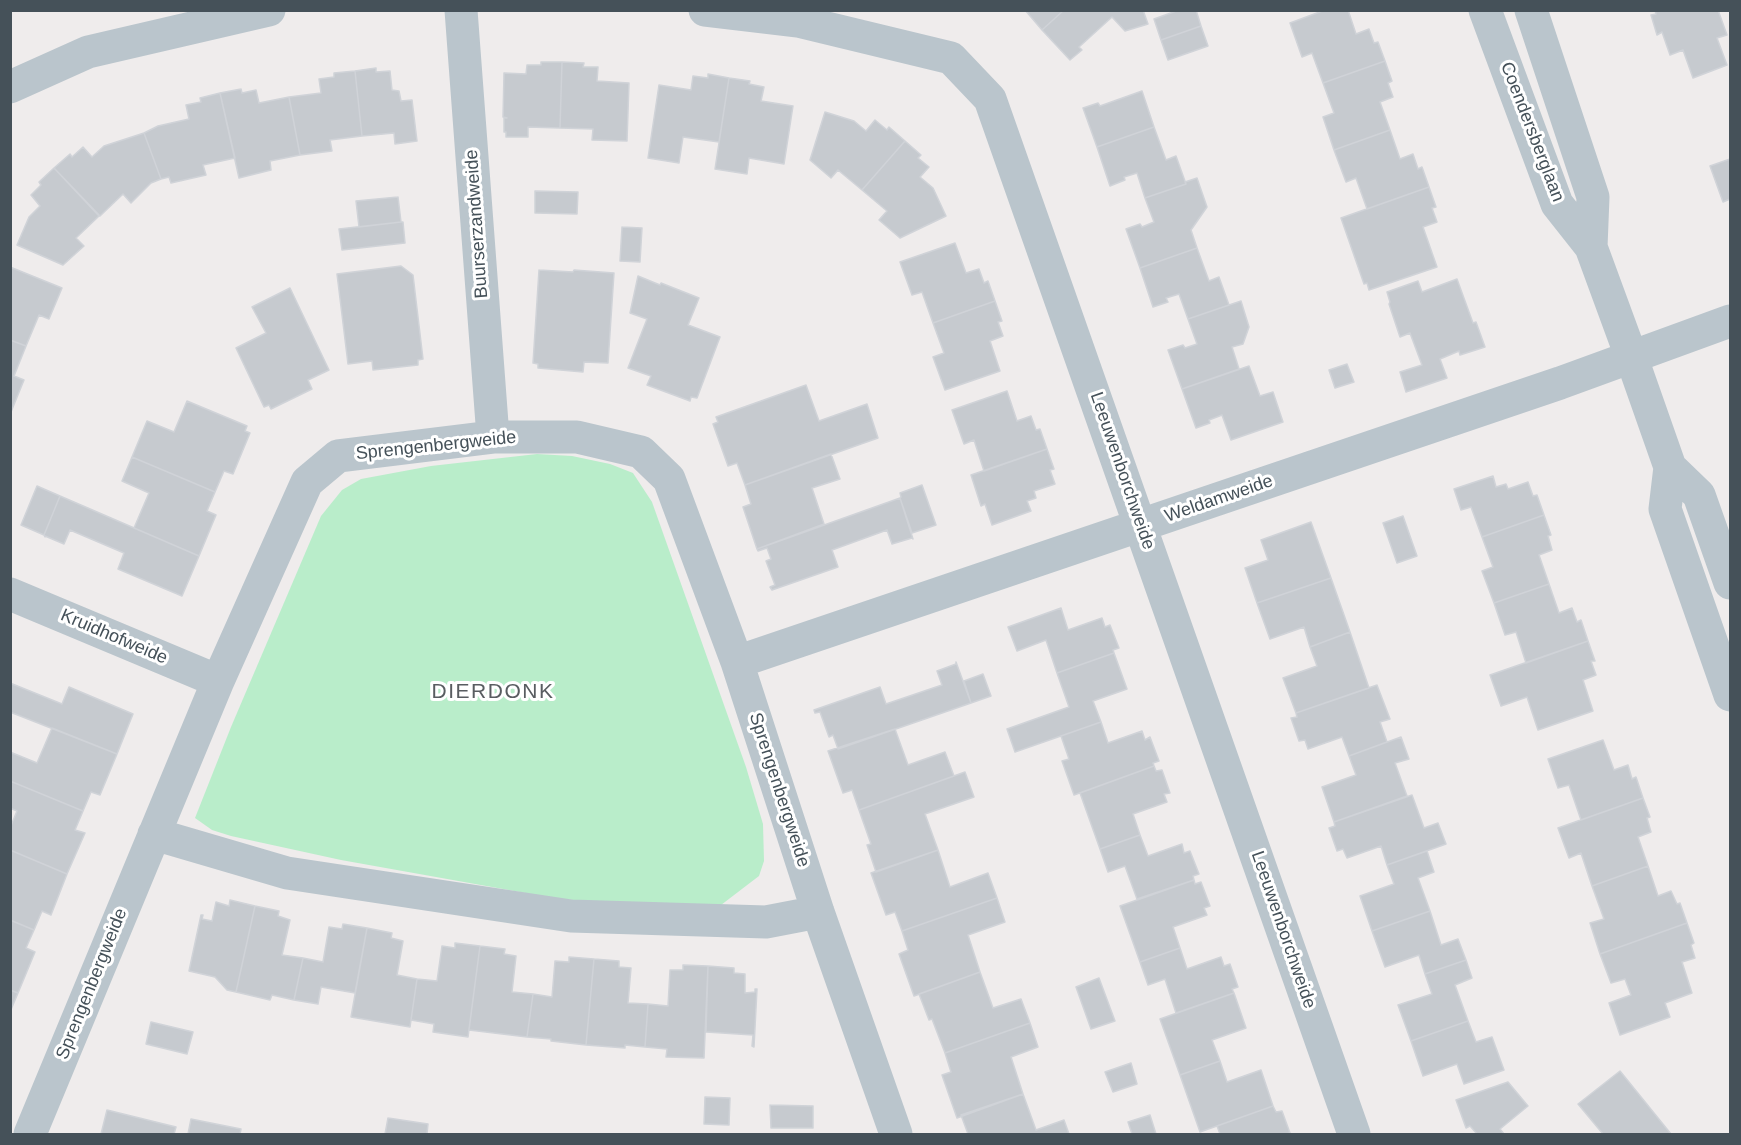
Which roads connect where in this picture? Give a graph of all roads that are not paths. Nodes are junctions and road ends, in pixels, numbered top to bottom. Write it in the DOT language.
graph roads {
  1 [pos="269,10"];
  2 [pos="461,10"];
  3 [pos="705,10"];
  4 [pos="1485,10"];
  5 [pos="1531,10"];
  6 [pos="10,87"];
  7 [pos="1591,247"];
  8 [pos="1731,321"];
  9 [pos="1631,356"];
  10 [pos="493,437"];
  11 [pos="1670,467"];
  12 [pos="1141,525"];
  13 [pos="1731,583"];
  14 [pos="10,594"];
  15 [pos="737,662"];
  16 [pos="218,681"];
  17 [pos="1731,695"];
  18 [pos="154,834"];
  19 [pos="818,912"];
  20 [pos="30,1134"];
  21 [pos="896,1134"];
  22 [pos="1354,1134"];
  1 -- 6 [label="street"];
  2 -- 10 [label="street, Buurserzandweide"];
  3 -- 12 [label="street, Leeuwenborchweide"];
  4 -- 7 [label="street, Coendersberglaan"];
  5 -- 7 [label="street, Coendersberglaan"];
  7 -- 9 [label="street, Coendersberglaan"];
  8 -- 9 [label="street, Weldamweide"];
  9 -- 11 [label="street, Coendersberglaan"];
  9 -- 12 [label="street, Weldamweide"];
  10 -- 15 [label="street, Sprengenbergweide"];
  10 -- 16 [label="street, Sprengenbergweide"];
  11 -- 13 [label="street, Coendersberglaan"];
  11 -- 17 [label="street, Coendersberglaan"];
  12 -- 15 [label="street, Weldamweide"];
  12 -- 22 [label="street, Leeuwenborchweide"];
  14 -- 16 [label="street, Kruidhofweide"];
  15 -- 19 [label="street, Sprengenbergweide"];
  16 -- 18 [label="street, Sprengenbergweide"];
  18 -- 19 [label="street"];
  18 -- 20 [label="street, Sprengenbergweide"];
  19 -- 21 [label="street, Sprengenbergweide"];
}
